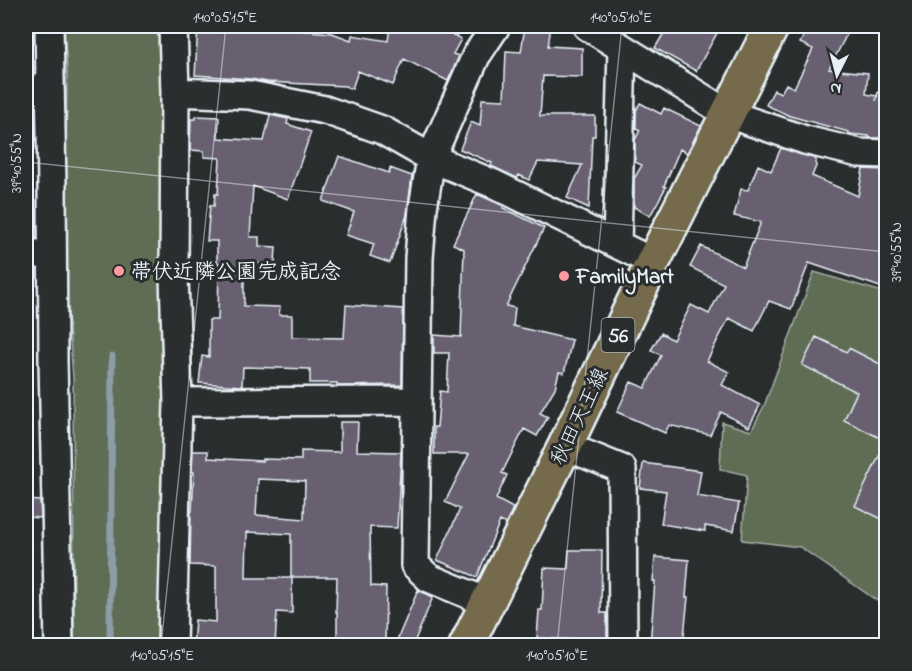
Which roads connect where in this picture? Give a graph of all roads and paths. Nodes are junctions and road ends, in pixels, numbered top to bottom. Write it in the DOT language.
graph roads {
  1 [pos="49,26"];
  2 [pos="173,26"];
  3 [pos="496,26"];
  4 [pos="587,26"];
  5 [pos="772,26"];
  6 [pos="622,48"];
  7 [pos="38,89"];
  8 [pos="175,92"];
  9 [pos="728,114"];
  10 [pos="886,153"];
  11 [pos="431,158"];
  12 [pos="617,244"];
  13 [pos="39,254"];
  14 [pos="653,262"];
  15 [pos="417,401"];
  16 [pos="178,402"];
  17 [pos="565,446"];
  18 [pos="487,602"];
  19 [pos="59,645"];
  20 [pos="172,645"];
  21 [pos="466,645"];
  22 [pos="623,645"];
  1 -- 7 [label="street"];
  2 -- 8 [label="street"];
  3 -- 11 [label="street"];
  4 -- 6 [label="street"];
  5 -- 9 [label="main road, 秋田天王線 / 56"];
  6 -- 9 [label="street"];
  6 -- 12 [label="street"];
  7 -- 13 [label="street"];
  8 -- 11 [label="street"];
  8 -- 16 [label="street"];
  9 -- 10 [label="street"];
  9 -- 14 [label="main road, 秋田天王線 / 56"];
  11 -- 12 [label="street"];
  11 -- 15 [label="street"];
  12 -- 14 [label="street"];
  13 -- 19 [label="street"];
  14 -- 17 [label="main road, 秋田天王線 / 56"];
  15 -- 16 [label="street"];
  15 -- 18 [label="street"];
  16 -- 20 [label="street"];
  17 -- 18 [label="main road, 秋田天王線 / 56"];
  17 -- 22 [label="street"];
  18 -- 21 [label="main road, 秋田天王線 / 56"];
}
